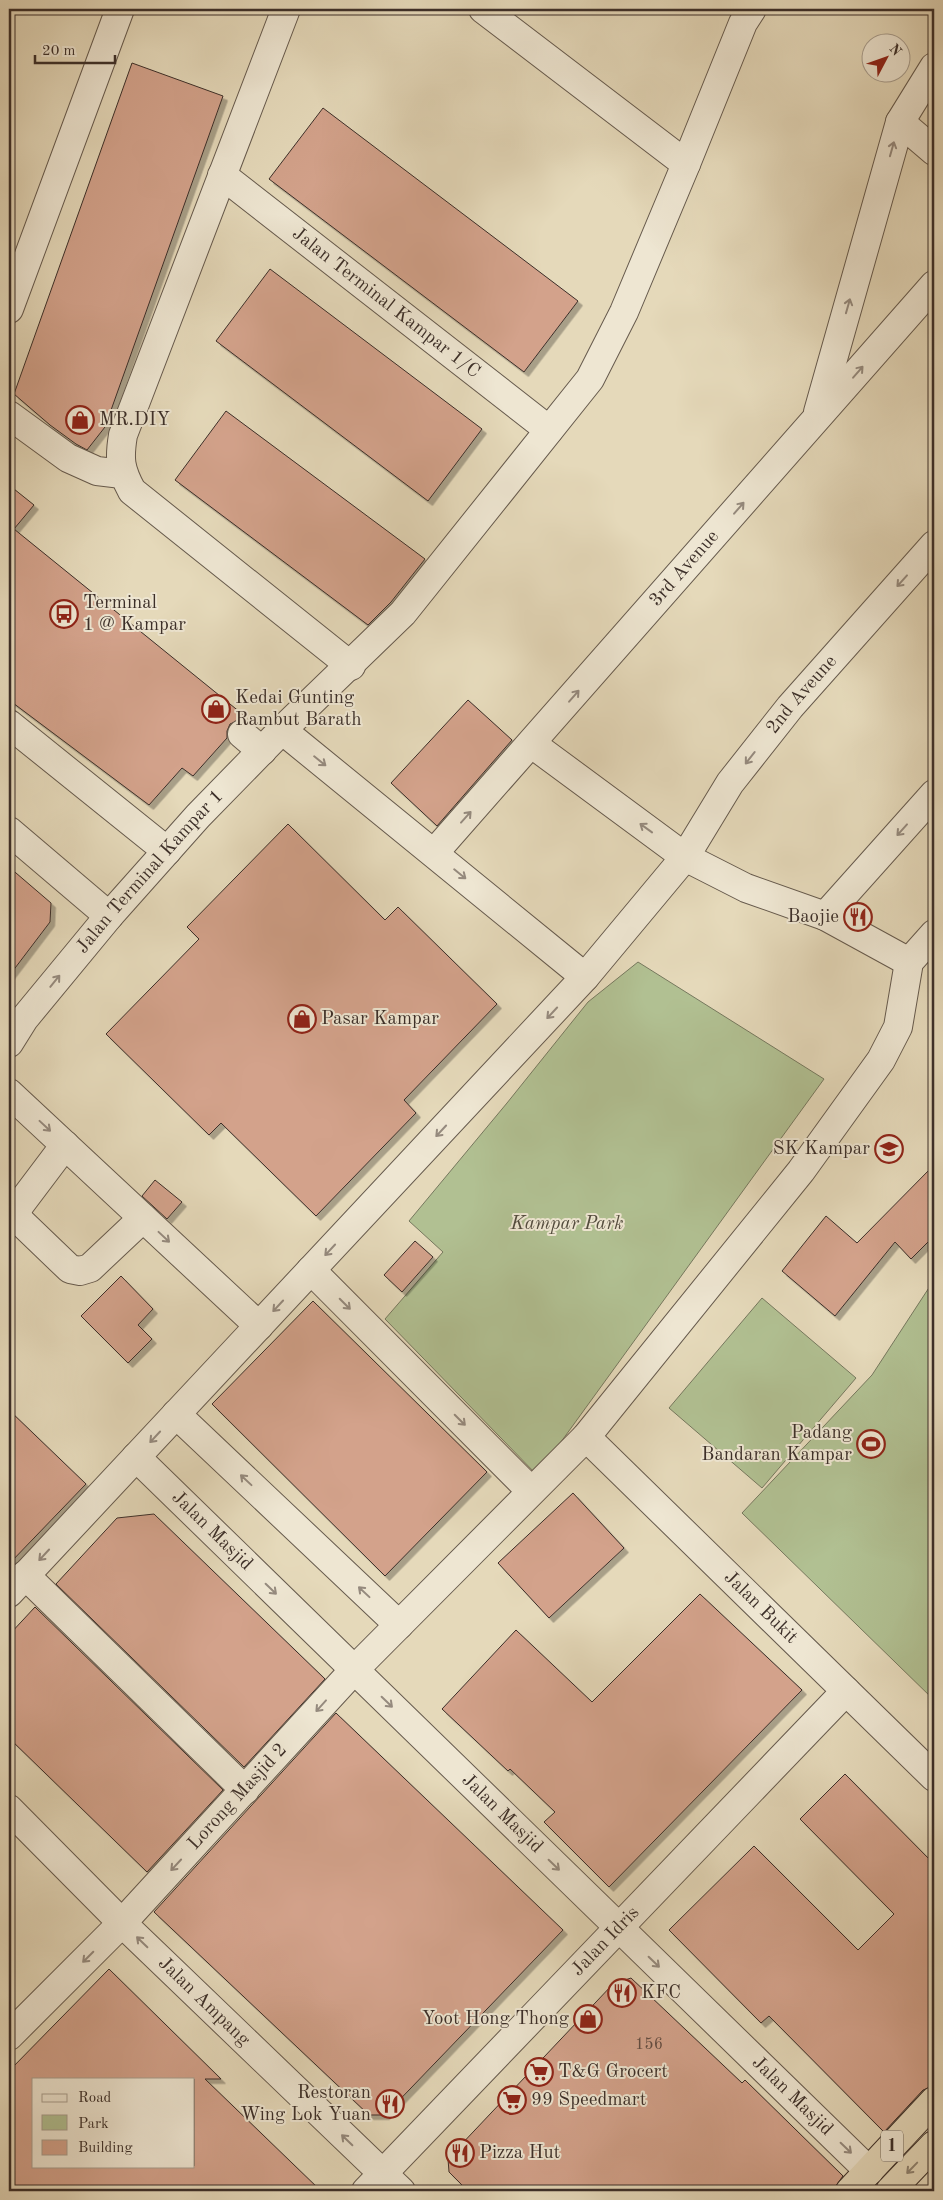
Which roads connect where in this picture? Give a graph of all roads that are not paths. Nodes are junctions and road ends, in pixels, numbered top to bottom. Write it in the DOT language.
graph roads {
  1 [pos="120,9"];
  2 [pos="286,9"];
  3 [pos="483,9"];
  4 [pos="752,9"];
  5 [pos="934,67"];
  6 [pos="900,122"];
  7 [pos="934,151"];
  8 [pos="686,164"];
  9 [pos="222,175"];
  10 [pos="934,285"];
  11 [pos="9,309"];
  12 [pos="9,415"];
  13 [pos="816,420"];
  14 [pos="549,430"];
  15 [pos="122,474"];
  16 [pos="934,545"];
  17 [pos="350,666"];
  18 [pos="9,724"];
  19 [pos="282,730"];
  20 [pos="532,744"];
  21 [pos="934,794"];
  22 [pos="9,831"];
  23 [pos="167,851"];
  24 [pos="434,853"];
  25 [pos="685,857"];
  26 [pos="109,916"];
  27 [pos="825,916"];
  28 [pos="934,934"];
  29 [pos="909,962"];
  30 [pos="586,977"];
  31 [pos="16,1013"];
  32 [pos="9,1043"];
  33 [pos="9,1093"];
  34 [pos="65,1145"];
  35 [pos="143,1218"];
  36 [pos="311,1270"];
  37 [pos="259,1326"];
  38 [pos="176,1414"];
  39 [pos="586,1437"];
  40 [pos="136,1457"];
  41 [pos="532,1491"];
  42 [pos="17,1584"];
  43 [pos="399,1625"];
  44 [pos="354,1670"];
  45 [pos="846,1691"];
  46 [pos="934,1777"];
  47 [pos="245,1790"];
  48 [pos="9,1809"];
  49 [pos="122,1923"];
  50 [pos="619,1928"];
  51 [pos="9,2036"];
  52 [pos="934,2101"];
  53 [pos="934,2145"];
  54 [pos="869,2171"];
  55 [pos="383,2186"];
  56 [pos="850,2191"];
  57 [pos="890,2191"];
  1 -- 11 [label="street"];
  2 -- 9 [label="street"];
  3 -- 8 [label="street"];
  4 -- 8 [label="street, Jalan Terminal Kampar 1"];
  5 -- 6 [label="street"];
  6 -- 7 [label="street"];
  13 -- 6 [label="street, one-way"];
  8 -- 14 [label="street, Jalan Terminal Kampar 1"];
  9 -- 14 [label="street, Jalan Terminal Kampar 1/C"];
  9 -- 15 [label="street"];
  13 -- 10 [label="street, 3rd Avenue, one-way"];
  12 -- 15 [label="street"];
  20 -- 13 [label="street, 3rd Avenue, one-way"];
  14 -- 17 [label="street, Jalan Terminal Kampar 1"];
  15 -- 17 [label="street"];
  16 -- 25 [label="street, 2nd Aveune, one-way"];
  17 -- 19 [label="street, Jalan Terminal Kampar 1"];
  18 -- 23 [label="street"];
  19 -- 23 [label="street, Jalan Terminal Kampar 1"];
  19 -- 24 [label="street, one-way"];
  24 -- 20 [label="street, 3rd Avenue, one-way"];
  25 -- 20 [label="street, one-way"];
  21 -- 27 [label="street, one-way"];
  22 -- 26 [label="street"];
  23 -- 26 [label="street, Jalan Terminal Kampar 1"];
  24 -- 30 [label="street, one-way"];
  25 -- 27 [label="street"];
  25 -- 30 [label="street, 2nd Aveune"];
  31 -- 26 [label="street, Jalan Terminal Kampar 1, one-way"];
  27 -- 29 [label="street"];
  28 -- 29 [label="street"];
  29 -- 39 [label="street, Lorong Masjid 2"];
  30 -- 36 [label="street, 2nd Aveune, one-way"];
  31 -- 32 [label="street"];
  33 -- 34 [label="street, one-way"];
  34 -- 35 [label="street"];
  34 -- 35 [label="street"];
  35 -- 37 [label="street, one-way"];
  36 -- 37 [label="street, 2nd Aveune, one-way"];
  36 -- 41 [label="street, one-way"];
  37 -- 38 [label="street, 2nd Aveune"];
  38 -- 40 [label="street, 2nd Aveune, one-way"];
  43 -- 38 [label="street, one-way"];
  39 -- 41 [label="street, Lorong Masjid 2"];
  39 -- 45 [label="street, Jalan Bukit"];
  40 -- 42 [label="street, 2nd Aveune, one-way"];
  40 -- 44 [label="street, Jalan Masjid, one-way"];
  41 -- 43 [label="street, Lorong Masjid 2"];
  42 -- 47 [label="street"];
  43 -- 44 [label="street, Lorong Masjid 2"];
  44 -- 47 [label="street, Lorong Masjid 2, one-way"];
  44 -- 50 [label="street, Jalan Masjid, one-way"];
  45 -- 46 [label="street, Jalan Bukit"];
  45 -- 50 [label="street, Jalan Idris"];
  47 -- 49 [label="street, Lorong Masjid 2, one-way"];
  48 -- 49 [label="street, Jalan Ampang"];
  49 -- 51 [label="street, Lorong Masjid 2, one-way"];
  55 -- 49 [label="street, Jalan Ampang, one-way"];
  50 -- 54 [label="street, Jalan Masjid, one-way"];
  50 -- 55 [label="street, Jalan Idris"];
  52 -- 54 [label="highway, 1"];
  53 -- 57 [label="highway, 1, one-way"];
  54 -- 56 [label="highway, 1"];
}
